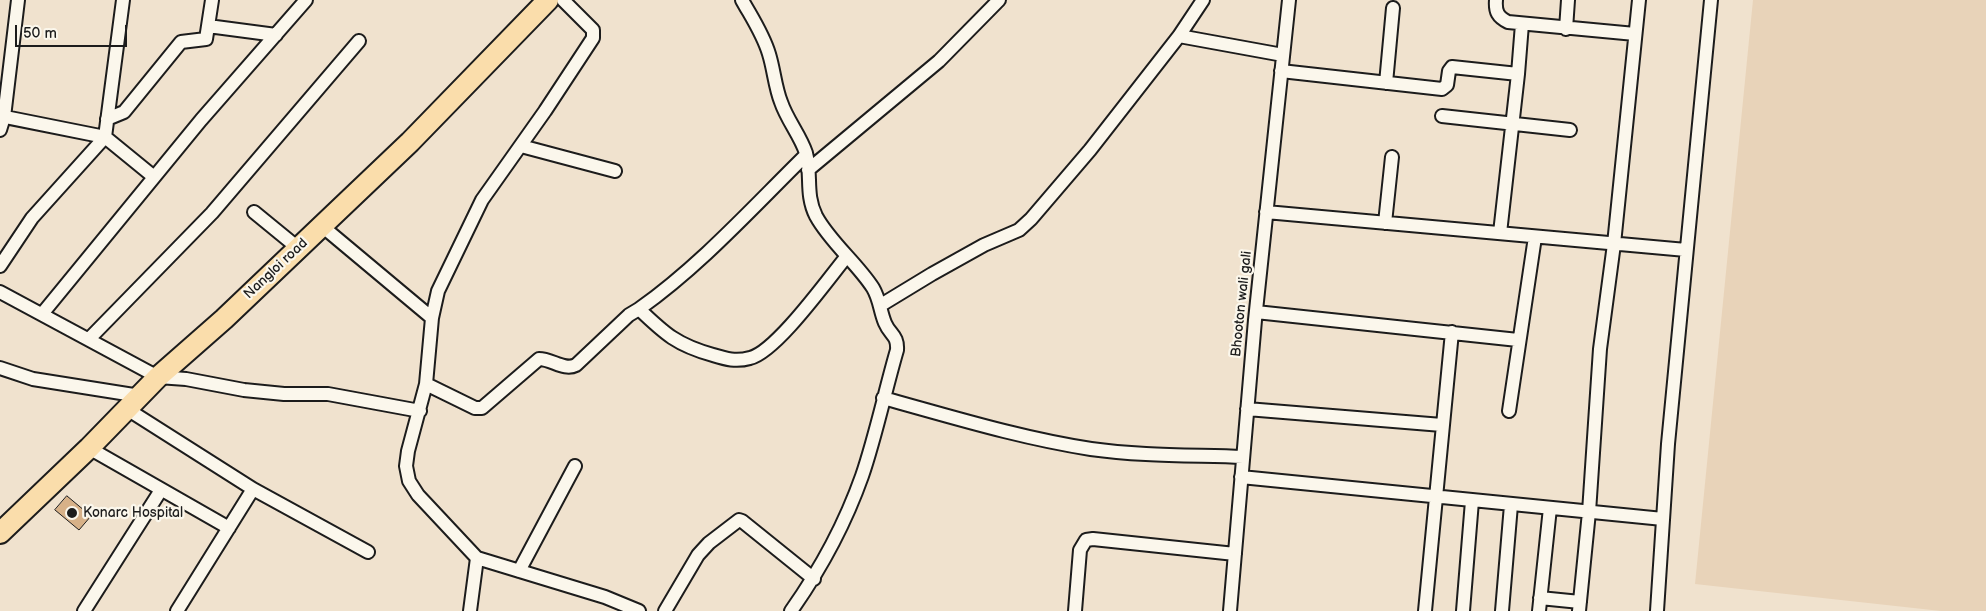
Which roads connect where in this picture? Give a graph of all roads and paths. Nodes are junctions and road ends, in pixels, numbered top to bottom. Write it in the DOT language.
graph roads {
  1 [pos="18,0"];
  2 [pos="123,0"];
  3 [pos="212,0"];
  4 [pos="306,0"];
  5 [pos="548,0"];
  6 [pos="563,0"];
  7 [pos="742,0"];
  8 [pos="999,0"];
  9 [pos="1203,0"];
  10 [pos="1288,0"];
  11 [pos="1496,0"];
  12 [pos="1568,0"];
  13 [pos="1639,0"];
  14 [pos="1711,0"];
  15 [pos="1393,8"];
  16 [pos="1522,24"];
  17 [pos="208,26"];
  18 [pos="1566,28"];
  19 [pos="1635,34"];
  20 [pos="276,35"];
  21 [pos="1179,36"];
  22 [pos="358,41"];
  23 [pos="1283,55"];
  24 [pos="1281,71"];
  25 [pos="1518,74"];
  26 [pos="1386,83"];
  27 [pos="1442,116"];
  28 [pos="2,117"];
  29 [pos="107,119"];
  30 [pos="1512,123"];
  31 [pos="0,130"];
  32 [pos="1570,130"];
  33 [pos="105,137"];
  34 [pos="520,146"];
  35 [pos="806,155"];
  36 [pos="1392,157"];
  37 [pos="808,170"];
  38 [pos="615,171"];
  39 [pos="154,176"];
  40 [pos="254,212"];
  41 [pos="1266,212"];
  42 [pos="1385,223"];
  43 [pos="322,226"];
  44 [pos="1500,233"];
  45 [pos="1535,237"];
  46 [pos="1614,244"];
  47 [pos="298,248"];
  48 [pos="1686,250"];
  49 [pos="847,256"];
  50 [pos="0,266"];
  51 [pos="0,292"];
  52 [pos="881,306"];
  53 [pos="639,310"];
  54 [pos="1256,312"];
  55 [pos="42,314"];
  56 [pos="432,318"];
  57 [pos="1452,332"];
  58 [pos="89,340"];
  59 [pos="1518,340"];
  60 [pos="0,368"];
  61 [pos="158,377"];
  62 [pos="426,384"];
  63 [pos="883,398"];
  64 [pos="133,402"];
  65 [pos="1247,409"];
  66 [pos="420,411"];
  67 [pos="1509,411"];
  68 [pos="1442,425"];
  69 [pos="89,448"];
  70 [pos="1243,457"];
  71 [pos="575,466"];
  72 [pos="1242,477"];
  73 [pos="253,489"];
  74 [pos="161,490"];
  75 [pos="1435,497"];
  76 [pos="1472,501"];
  77 [pos="1511,504"];
  78 [pos="1550,508"];
  79 [pos="1589,512"];
  80 [pos="1663,519"];
  81 [pos="229,528"];
  82 [pos="0,533"];
  83 [pos="368,552"];
  84 [pos="1235,554"];
  85 [pos="477,558"];
  86 [pos="519,572"];
  87 [pos="814,578"];
  88 [pos="1540,605"];
  89 [pos="1580,606"];
  90 [pos="84,611"];
  91 [pos="177,611"];
  92 [pos="470,611"];
  93 [pos="639,611"];
  94 [pos="665,611"];
  95 [pos="791,611"];
  96 [pos="1075,611"];
  97 [pos="1230,611"];
  98 [pos="1425,611"];
  99 [pos="1463,611"];
  100 [pos="1502,611"];
  101 [pos="1657,611"];
  1 -- 28 [label="street"];
  2 -- 29 [label="street"];
  3 -- 17 [label="street"];
  4 -- 20 [label="street"];
  5 -- 43 [label="main road, Nangloi road"];
  6 -- 34 [label="street"];
  7 -- 35 [label="street"];
  8 -- 37 [label="street"];
  9 -- 21 [label="street"];
  10 -- 23 [label="street, Bhooton wali gali"];
  11 -- 16 [label="street"];
  12 -- 18 [label="street"];
  13 -- 19 [label="street"];
  14 -- 48 [label="street"];
  15 -- 26 [label="street"];
  16 -- 18 [label="street"];
  16 -- 25 [label="street"];
  17 -- 20 [label="street"];
  17 -- 29 [label="street"];
  18 -- 19 [label="street"];
  19 -- 46 [label="street"];
  20 -- 39 [label="street"];
  21 -- 23 [label="street"];
  21 -- 52 [label="street"];
  22 -- 58 [label="street"];
  23 -- 24 [label="street, Bhooton wali gali"];
  24 -- 26 [label="street"];
  24 -- 41 [label="street, Bhooton wali gali"];
  25 -- 26 [label="street"];
  25 -- 30 [label="street"];
  27 -- 30 [label="street"];
  28 -- 31 [label="street"];
  28 -- 33 [label="street"];
  29 -- 33 [label="street"];
  30 -- 32 [label="street"];
  30 -- 44 [label="street"];
  33 -- 39 [label="street"];
  33 -- 50 [label="street"];
  34 -- 38 [label="street"];
  34 -- 56 [label="street"];
  35 -- 37 [label="street"];
  35 -- 53 [label="street"];
  36 -- 42 [label="street"];
  37 -- 49 [label="street"];
  39 -- 55 [label="street"];
  40 -- 47 [label="street"];
  41 -- 42 [label="street"];
  41 -- 54 [label="street, Bhooton wali gali"];
  42 -- 44 [label="street"];
  43 -- 47 [label="main road, Nangloi road"];
  43 -- 56 [label="street"];
  44 -- 45 [label="street"];
  45 -- 46 [label="street"];
  45 -- 59 [label="street"];
  46 -- 48 [label="street"];
  46 -- 79 [label="street"];
  47 -- 61 [label="main road, Nangloi road"];
  48 -- 80 [label="street"];
  49 -- 52 [label="street"];
  49 -- 53 [label="street"];
  51 -- 55 [label="street"];
  52 -- 63 [label="street"];
  53 -- 62 [label="street"];
  54 -- 57 [label="street"];
  54 -- 65 [label="street, Bhooton wali gali"];
  55 -- 58 [label="street"];
  56 -- 62 [label="street"];
  57 -- 59 [label="street"];
  57 -- 68 [label="street"];
  58 -- 61 [label="street"];
  59 -- 67 [label="street"];
  60 -- 64 [label="street"];
  61 -- 64 [label="main road, Nangloi road"];
  61 -- 66 [label="street"];
  62 -- 66 [label="street"];
  63 -- 70 [label="street"];
  63 -- 87 [label="street"];
  64 -- 69 [label="main road, Nangloi road"];
  64 -- 73 [label="street"];
  65 -- 68 [label="street"];
  65 -- 70 [label="street, Bhooton wali gali"];
  66 -- 85 [label="street"];
  68 -- 75 [label="street"];
  69 -- 74 [label="street"];
  69 -- 82 [label="main road, Nangloi road"];
  70 -- 72 [label="street, Bhooton wali gali"];
  71 -- 86 [label="street"];
  72 -- 75 [label="street"];
  72 -- 84 [label="street, Bhooton wali gali"];
  73 -- 81 [label="street"];
  73 -- 83 [label="street"];
  74 -- 81 [label="street"];
  74 -- 90 [label="street"];
  75 -- 76 [label="street"];
  75 -- 98 [label="street"];
  76 -- 77 [label="street"];
  76 -- 99 [label="street"];
  77 -- 78 [label="street"];
  77 -- 100 [label="street"];
  78 -- 79 [label="street"];
  78 -- 88 [label="street"];
  79 -- 80 [label="street"];
  79 -- 89 [label="street"];
  80 -- 101 [label="street"];
  81 -- 91 [label="street"];
  84 -- 96 [label="street"];
  84 -- 97 [label="street, Bhooton wali gali"];
  85 -- 86 [label="street"];
  85 -- 92 [label="street"];
  86 -- 93 [label="street"];
  87 -- 94 [label="street"];
  87 -- 95 [label="street"];
  88 -- 89 [label="street"];
}
